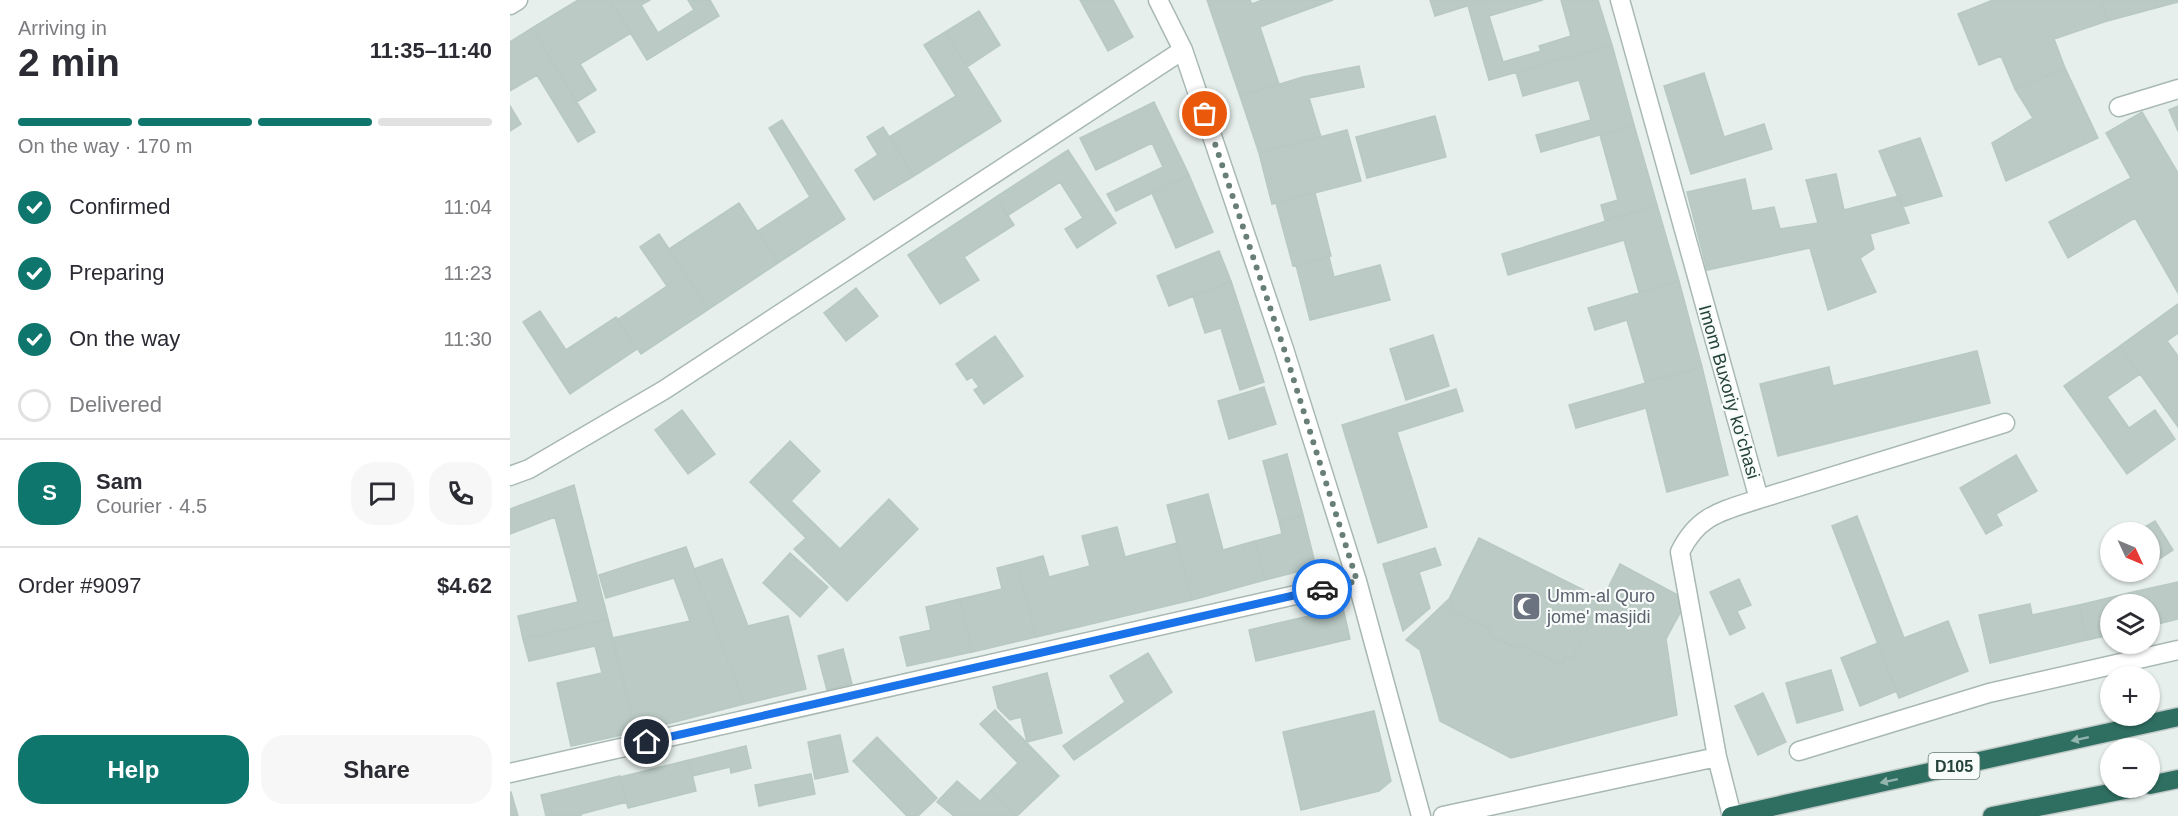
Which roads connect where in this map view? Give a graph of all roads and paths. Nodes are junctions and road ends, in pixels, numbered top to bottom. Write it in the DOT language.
graph roads {
  1 [pos="518,0"];
  2 [pos="1158,0"];
  3 [pos="1620,0"];
  4 [pos="510,5"];
  5 [pos="1183,50"];
  6 [pos="2178,89"];
  7 [pos="2118,107"];
  8 [pos="2005,423"];
  9 [pos="510,476"];
  10 [pos="1759,499"];
  11 [pos="1357,581"];
  12 [pos="2178,650"];
  13 [pos="2178,717"];
  14 [pos="1799,751"];
  15 [pos="1717,757"];
  16 [pos="510,773"];
  17 [pos="2178,779"];
  18 [pos="2160,782"];
  19 [pos="2100,795"];
  20 [pos="1420,816"];
  21 [pos="1443,816"];
  22 [pos="1731,816"];
  23 [pos="1992,816"];
  1 -- 4 [label="street"];
  2 -- 5 [label="street"];
  3 -- 10 [label="street, Imom Buxoriy koʻchasi"];
  5 -- 9 [label="street"];
  5 -- 11 [label="street"];
  6 -- 7 [label="street"];
  8 -- 10 [label="street"];
  10 -- 15 [label="street, Imom Buxoriy koʻchasi"];
  11 -- 16 [label="street"];
  11 -- 20 [label="street"];
  12 -- 14 [label="street"];
  13 -- 22 [label="highway, D105, one-way"];
  15 -- 21 [label="street"];
  15 -- 22 [label="street, Imom Buxoriy koʻchasi"];
  17 -- 18 [label="highway"];
  19 -- 23 [label="highway"];
}
